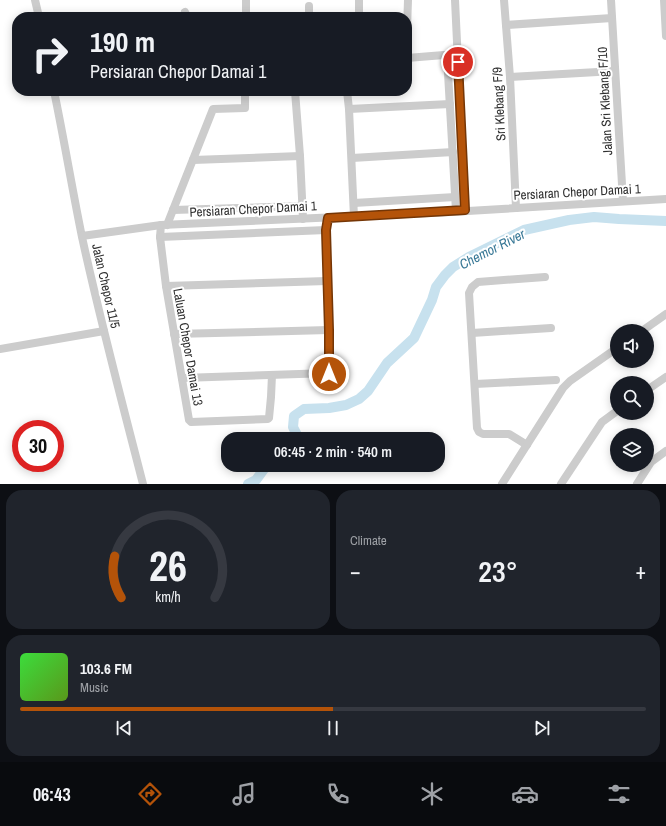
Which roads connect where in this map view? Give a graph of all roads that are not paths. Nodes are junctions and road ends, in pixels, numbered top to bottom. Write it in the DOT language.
graph roads {
  1 [pos="35,0"];
  2 [pos="246,0"];
  3 [pos="408,0"];
  4 [pos="455,0"];
  5 [pos="504,0"];
  6 [pos="611,0"];
  7 [pos="664,0"];
  8 [pos="359,1"];
  9 [pos="309,6"];
  10 [pos="38,12"];
  11 [pos="246,12"];
  12 [pos="309,12"];
  13 [pos="359,12"];
  14 [pos="408,12"];
  15 [pos="612,18"];
  16 [pos="665,19"];
  17 [pos="506,25"];
  18 [pos="666,36"];
  19 [pos="412,58"];
  20 [pos="615,71"];
  21 [pos="510,77"];
  22 [pos="55,96"];
  23 [pos="245,96"];
  24 [pos="295,96"];
  25 [pos="348,96"];
  26 [pos="450,104"];
  27 [pos="350,109"];
  28 [pos="453,152"];
  29 [pos="300,156"];
  30 [pos="352,158"];
  31 [pos="193,160"];
  32 [pos="455,197"];
  33 [pos="666,199"];
  34 [pos="623,201"];
  35 [pos="354,203"];
  36 [pos="302,206"];
  37 [pos="516,208"];
  38 [pos="173,210"];
  39 [pos="465,210"];
  40 [pos="456,211"];
  41 [pos="354,217"];
  42 [pos="328,218"];
  43 [pos="303,219"];
  44 [pos="164,225"];
  45 [pos="326,230"];
  46 [pos="82,236"];
  47 [pos="160,237"];
  48 [pos="545,278"];
  49 [pos="327,281"];
  50 [pos="166,286"];
  51 [pos="666,314"];
  52 [pos="652,324"];
  53 [pos="550,328"];
  54 [pos="329,330"];
  55 [pos="104,331"];
  56 [pos="472,333"];
  57 [pos="174,334"];
  58 [pos="0,349"];
  59 [pos="610,353"];
  60 [pos="272,375"];
  61 [pos="666,376"];
  62 [pos="182,378"];
  63 [pos="556,380"];
  64 [pos="475,384"];
  65 [pos="654,385"];
  66 [pos="610,416"];
  67 [pos="527,445"];
  68 [pos="666,451"];
  69 [pos="143,484"];
  70 [pos="502,484"];
  71 [pos="561,484"];
  72 [pos="636,484"];
  1 -- 10 [label="street"];
  2 -- 11 [label="street"];
  3 -- 14 [label="street"];
  4 -- 39 [label="street"];
  5 -- 17 [label="street, Sri Klebang F/9"];
  6 -- 15 [label="street, Jalan Sri Klebang F/10"];
  7 -- 16 [label="street"];
  8 -- 13 [label="street"];
  9 -- 12 [label="street"];
  15 -- 17 [label="street"];
  15 -- 20 [label="street, Jalan Sri Klebang F/10"];
  16 -- 18 [label="street"];
  17 -- 21 [label="street, Sri Klebang F/9"];
  19 -- 26 [label="street"];
  20 -- 21 [label="street"];
  20 -- 34 [label="street, Jalan Sri Klebang F/10"];
  21 -- 37 [label="street, Sri Klebang F/9"];
  22 -- 46 [label="street, Jalan Chepor 11/5"];
  23 -- 31 [label="street"];
  24 -- 29 [label="street"];
  25 -- 27 [label="street"];
  26 -- 27 [label="street"];
  26 -- 28 [label="street"];
  27 -- 30 [label="street"];
  28 -- 30 [label="street"];
  28 -- 32 [label="street"];
  29 -- 31 [label="street"];
  29 -- 36 [label="street"];
  30 -- 35 [label="street"];
  31 -- 38 [label="street"];
  32 -- 35 [label="street"];
  32 -- 40 [label="street"];
  33 -- 34 [label="street, Persiaran Chepor Damai 1"];
  34 -- 37 [label="street, Persiaran Chepor Damai 1"];
  35 -- 41 [label="street"];
  36 -- 38 [label="street"];
  36 -- 43 [label="street"];
  37 -- 39 [label="street, Persiaran Chepor Damai 1"];
  38 -- 44 [label="street"];
  39 -- 40 [label="street, Persiaran Chepor Damai 1"];
  40 -- 41 [label="street, Persiaran Chepor Damai 1"];
  41 -- 42 [label="street, Persiaran Chepor Damai 1"];
  42 -- 43 [label="street, Persiaran Chepor Damai 1"];
  42 -- 45 [label="street"];
  43 -- 44 [label="street, Persiaran Chepor Damai 1"];
  44 -- 46 [label="street, Persiaran Chepor Damai 1"];
  44 -- 47 [label="street, Laluan Chepor Damai 13"];
  45 -- 47 [label="street"];
  45 -- 49 [label="street"];
  46 -- 55 [label="street, Jalan Chepor 11/5"];
  47 -- 50 [label="street, Laluan Chepor Damai 13"];
  48 -- 56 [label="street"];
  49 -- 50 [label="street"];
  49 -- 54 [label="street"];
  50 -- 57 [label="street, Laluan Chepor Damai 13"];
  51 -- 52 [label="street"];
  53 -- 56 [label="street"];
  54 -- 57 [label="street"];
  54 -- 60 [label="street"];
  55 -- 58 [label="street"];
  55 -- 69 [label="street, Jalan Chepor 11/5"];
  56 -- 64 [label="street"];
  57 -- 62 [label="street, Laluan Chepor Damai 13"];
  59 -- 67 [label="street"];
  60 -- 62 [label="street"];
  60 -- 62 [label="street, Laluan Chepor Damai 13"];
  61 -- 65 [label="street"];
  63 -- 64 [label="street"];
  64 -- 67 [label="street"];
  66 -- 71 [label="street"];
  67 -- 70 [label="street"];
  68 -- 72 [label="street"];
}
